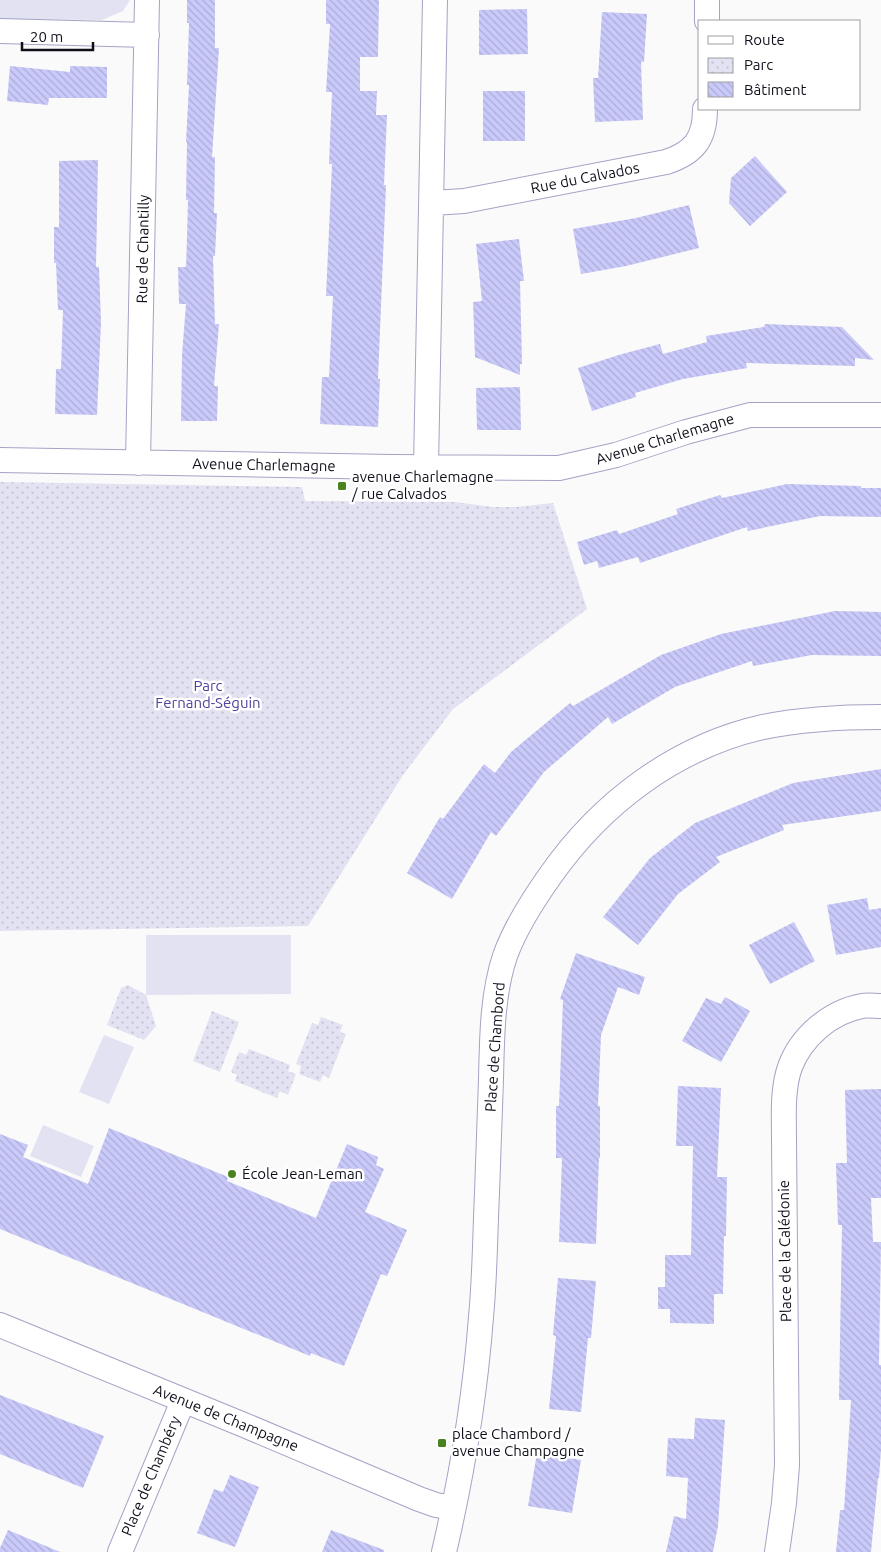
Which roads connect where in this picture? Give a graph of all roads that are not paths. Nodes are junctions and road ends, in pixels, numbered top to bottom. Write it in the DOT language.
graph roads {
  1 [pos="147,0"];
  2 [pos="435,0"];
  3 [pos="707,0"];
  4 [pos="707,20"];
  5 [pos="0,31"];
  6 [pos="147,35"];
  7 [pos="705,110"];
  8 [pos="432,203"];
  9 [pos="881,415"];
  10 [pos="0,460"];
  11 [pos="138,463"];
  12 [pos="426,467"];
  13 [pos="881,717"];
  14 [pos="881,1006"];
  15 [pos="0,1325"];
  16 [pos="183,1401"];
  17 [pos="454,1508"];
  18 [pos="120,1552"];
  19 [pos="444,1552"];
  20 [pos="777,1552"];
  1 -- 6 [label="street, Rue de Chantilly"];
  2 -- 8 [label="street"];
  3 -- 4 [label="street"];
  5 -- 6 [label="street"];
  6 -- 11 [label="street, Rue de Chantilly"];
  7 -- 8 [label="street, Rue du Calvados"];
  8 -- 12 [label="street"];
  9 -- 12 [label="street, Avenue Charlemagne"];
  10 -- 11 [label="street, Avenue Charlemagne"];
  11 -- 12 [label="street, Avenue Charlemagne"];
  13 -- 17 [label="street, Place de Chambord"];
  14 -- 20 [label="street, Place de la Calédonie"];
  15 -- 16 [label="street, Avenue de Champagne"];
  16 -- 17 [label="street, Avenue de Champagne"];
  16 -- 18 [label="street, Place de Chambéry"];
  17 -- 19 [label="street, Place de Chambord"];
}
